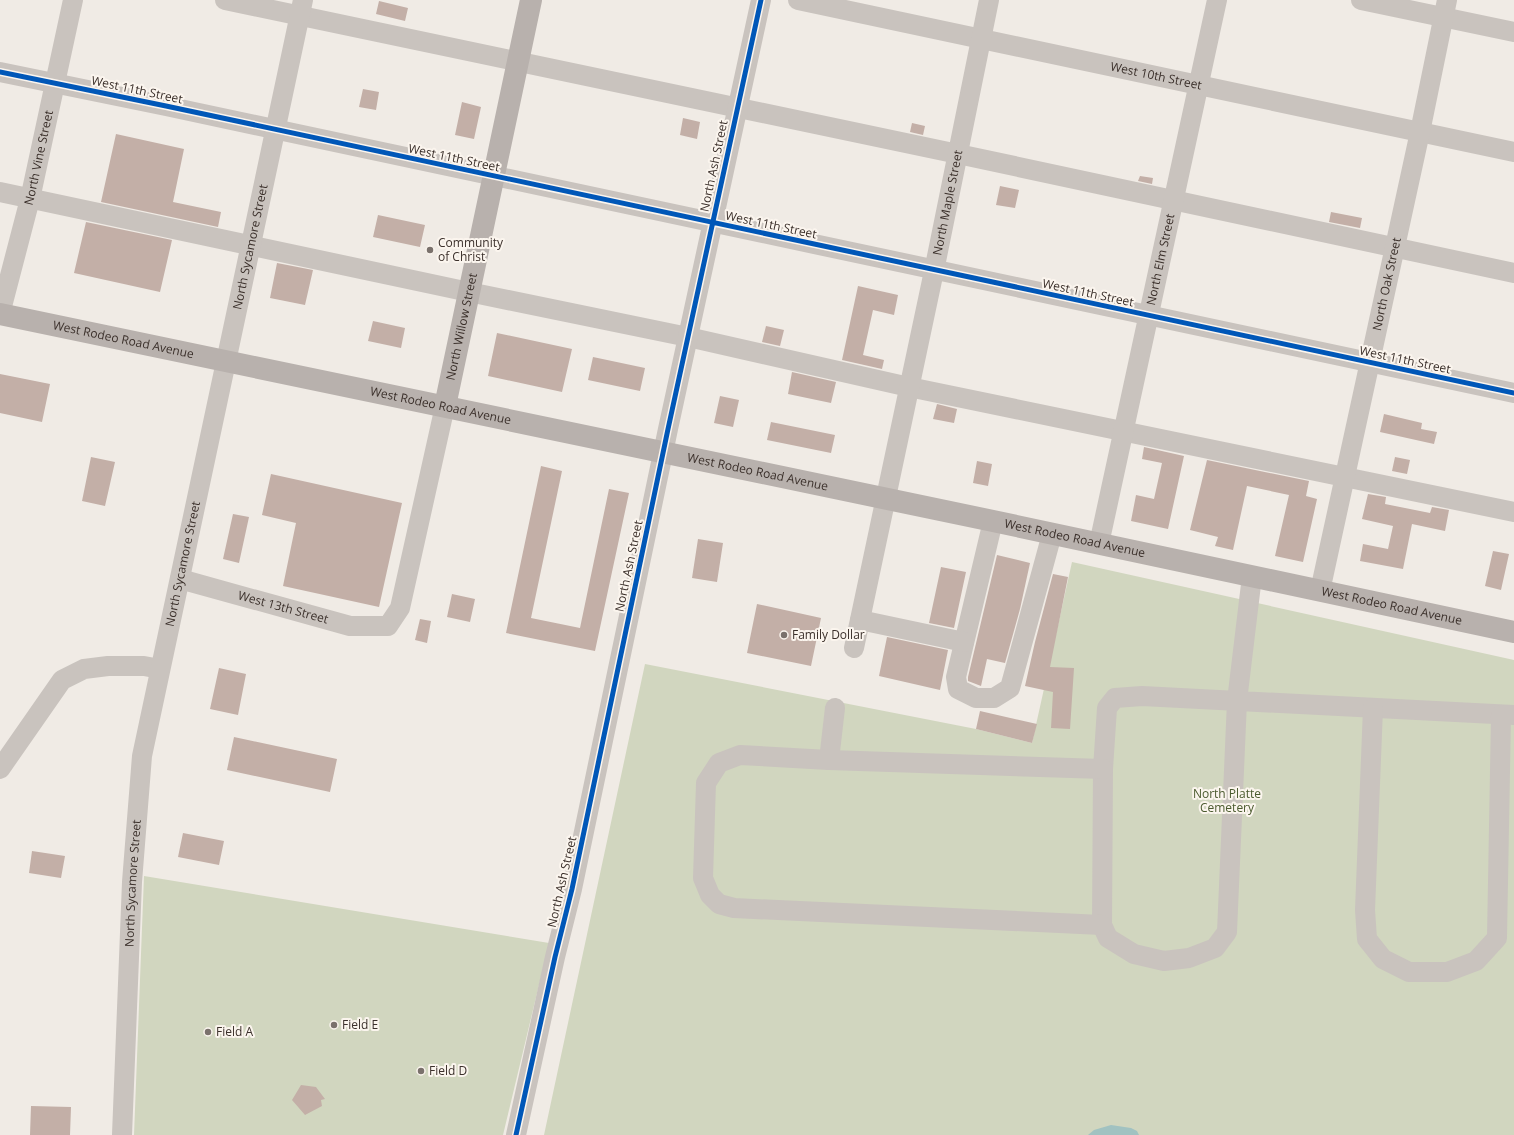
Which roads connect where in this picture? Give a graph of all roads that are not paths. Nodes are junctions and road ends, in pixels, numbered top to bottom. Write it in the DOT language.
graph roads {
  1 [pos="73,0"];
  2 [pos="225,0"];
  3 [pos="531,0"];
  4 [pos="761,0"];
  5 [pos="798,0"];
  6 [pos="989,0"];
  7 [pos="1217,0"];
  8 [pos="1361,0"];
  9 [pos="301,8"];
  10 [pos="1445,9"];
  11 [pos="1514,32"];
  12 [pos="981,39"];
  13 [pos="518,62"];
  14 [pos="0,72"];
  15 [pos="55,83"];
  16 [pos="1199,85"];
  17 [pos="738,107"];
  18 [pos="275,130"];
  19 [pos="1420,132"];
  20 [pos="1514,152"];
  21 [pos="958,154"];
  22 [pos="493,176"];
  23 [pos="0,192"];
  24 [pos="30,199"];
  25 [pos="1174,200"];
  26 [pos="712,223"];
  27 [pos="250,246"];
  28 [pos="1394,247"];
  29 [pos="934,270"];
  30 [pos="1514,273"];
  31 [pos="469,292"];
  32 [pos="0,314"];
  33 [pos="1149,316"];
  34 [pos="688,337"];
  35 [pos="226,362"];
  36 [pos="1369,363"];
  37 [pos="909,387"];
  38 [pos="1514,393"];
  39 [pos="445,406"];
  40 [pos="1124,431"];
  41 [pos="663,452"];
  42 [pos="1345,476"];
  43 [pos="886,499"];
  44 [pos="1514,512"];
  45 [pos="993,521"];
  46 [pos="1052,534"];
  47 [pos="1099,544"];
  48 [pos="1252,576"];
  49 [pos="180,579"];
  50 [pos="1320,591"];
  51 [pos="860,620"];
  52 [pos="388,626"];
  53 [pos="1514,632"];
  54 [pos="964,642"];
  55 [pos="854,648"];
  56 [pos="160,669"];
  57 [pos="1237,701"];
  58 [pos="835,708"];
  59 [pos="1373,708"];
  60 [pos="1508,715"];
  61 [pos="829,760"];
  62 [pos="0,769"];
  63 [pos="1103,769"];
  64 [pos="1102,925"];
  65 [pos="122,1135"];
  66 [pos="516,1135"];
  1 -- 15 [label="street, North Vine Street"];
  2 -- 9 [label="street"];
  3 -- 13 [label="main road, North Willow Street"];
  4 -- 17 [label="street, North Ash Street"];
  5 -- 12 [label="street, West 10th Street"];
  6 -- 12 [label="street, North Maple Street"];
  7 -- 16 [label="street, North Elm Street"];
  8 -- 10 [label="street"];
  9 -- 13 [label="street"];
  9 -- 18 [label="street, North Sycamore Street"];
  10 -- 11 [label="street"];
  10 -- 19 [label="street, North Oak Street"];
  12 -- 16 [label="street, West 10th Street"];
  12 -- 21 [label="street, North Maple Street"];
  13 -- 17 [label="street"];
  13 -- 22 [label="main road, North Willow Street"];
  14 -- 15 [label="street, West 11th Street"];
  15 -- 18 [label="street, West 11th Street"];
  15 -- 24 [label="street, North Vine Street"];
  16 -- 19 [label="street, West 10th Street"];
  16 -- 25 [label="street, North Elm Street"];
  17 -- 21 [label="street"];
  17 -- 26 [label="street, North Ash Street"];
  18 -- 22 [label="street, West 11th Street"];
  18 -- 27 [label="street, North Sycamore Street"];
  19 -- 20 [label="street, West 10th Street"];
  19 -- 28 [label="street, North Oak Street"];
  21 -- 25 [label="street"];
  21 -- 29 [label="street, North Maple Street"];
  22 -- 26 [label="street, West 11th Street"];
  22 -- 31 [label="main road, North Willow Street"];
  23 -- 24 [label="street"];
  24 -- 27 [label="street"];
  24 -- 32 [label="street, North Vine Street"];
  25 -- 28 [label="street"];
  25 -- 33 [label="street, North Elm Street"];
  26 -- 29 [label="street, West 11th Street"];
  26 -- 34 [label="street, North Ash Street"];
  27 -- 31 [label="street"];
  27 -- 35 [label="street, North Sycamore Street"];
  28 -- 30 [label="street"];
  28 -- 36 [label="street, North Oak Street"];
  29 -- 33 [label="street, West 11th Street"];
  29 -- 37 [label="street, North Maple Street"];
  31 -- 34 [label="street"];
  31 -- 39 [label="main road, North Willow Street"];
  32 -- 35 [label="main road, West Rodeo Road Avenue"];
  33 -- 36 [label="street, West 11th Street"];
  33 -- 40 [label="street, North Elm Street"];
  34 -- 37 [label="street"];
  34 -- 41 [label="street, North Ash Street"];
  35 -- 39 [label="main road, West Rodeo Road Avenue"];
  35 -- 49 [label="street, North Sycamore Street"];
  36 -- 38 [label="street, West 11th Street"];
  36 -- 42 [label="street, North Oak Street"];
  37 -- 40 [label="street"];
  37 -- 43 [label="street, North Maple Street"];
  39 -- 41 [label="main road, West Rodeo Road Avenue"];
  39 -- 52 [label="street, North Willow Street"];
  40 -- 42 [label="street"];
  40 -- 47 [label="street, North Elm Street"];
  41 -- 43 [label="main road, West Rodeo Road Avenue"];
  41 -- 66 [label="street, North Ash Street"];
  42 -- 44 [label="street"];
  42 -- 50 [label="street, North Oak Street"];
  43 -- 45 [label="main road, West Rodeo Road Avenue"];
  43 -- 51 [label="street, North Maple Street"];
  45 -- 46 [label="main road, West Rodeo Road Avenue"];
  45 -- 54 [label="street"];
  46 -- 47 [label="main road, West Rodeo Road Avenue"];
  46 -- 54 [label="street"];
  47 -- 48 [label="main road, West Rodeo Road Avenue"];
  48 -- 50 [label="main road, West Rodeo Road Avenue"];
  48 -- 57 [label="street"];
  49 -- 52 [label="street, West 13th Street"];
  49 -- 56 [label="street, North Sycamore Street"];
  50 -- 53 [label="main road, West Rodeo Road Avenue"];
  51 -- 54 [label="street"];
  51 -- 55 [label="street, North Maple Street"];
  56 -- 62 [label="street"];
  56 -- 65 [label="street, North Sycamore Street"];
  57 -- 59 [label="street"];
  57 -- 63 [label="street"];
  57 -- 64 [label="street"];
  58 -- 61 [label="street"];
  59 -- 60 [label="street"];
  59 -- 60 [label="street"];
  61 -- 63 [label="street"];
  61 -- 64 [label="street"];
  63 -- 64 [label="street"];
}
